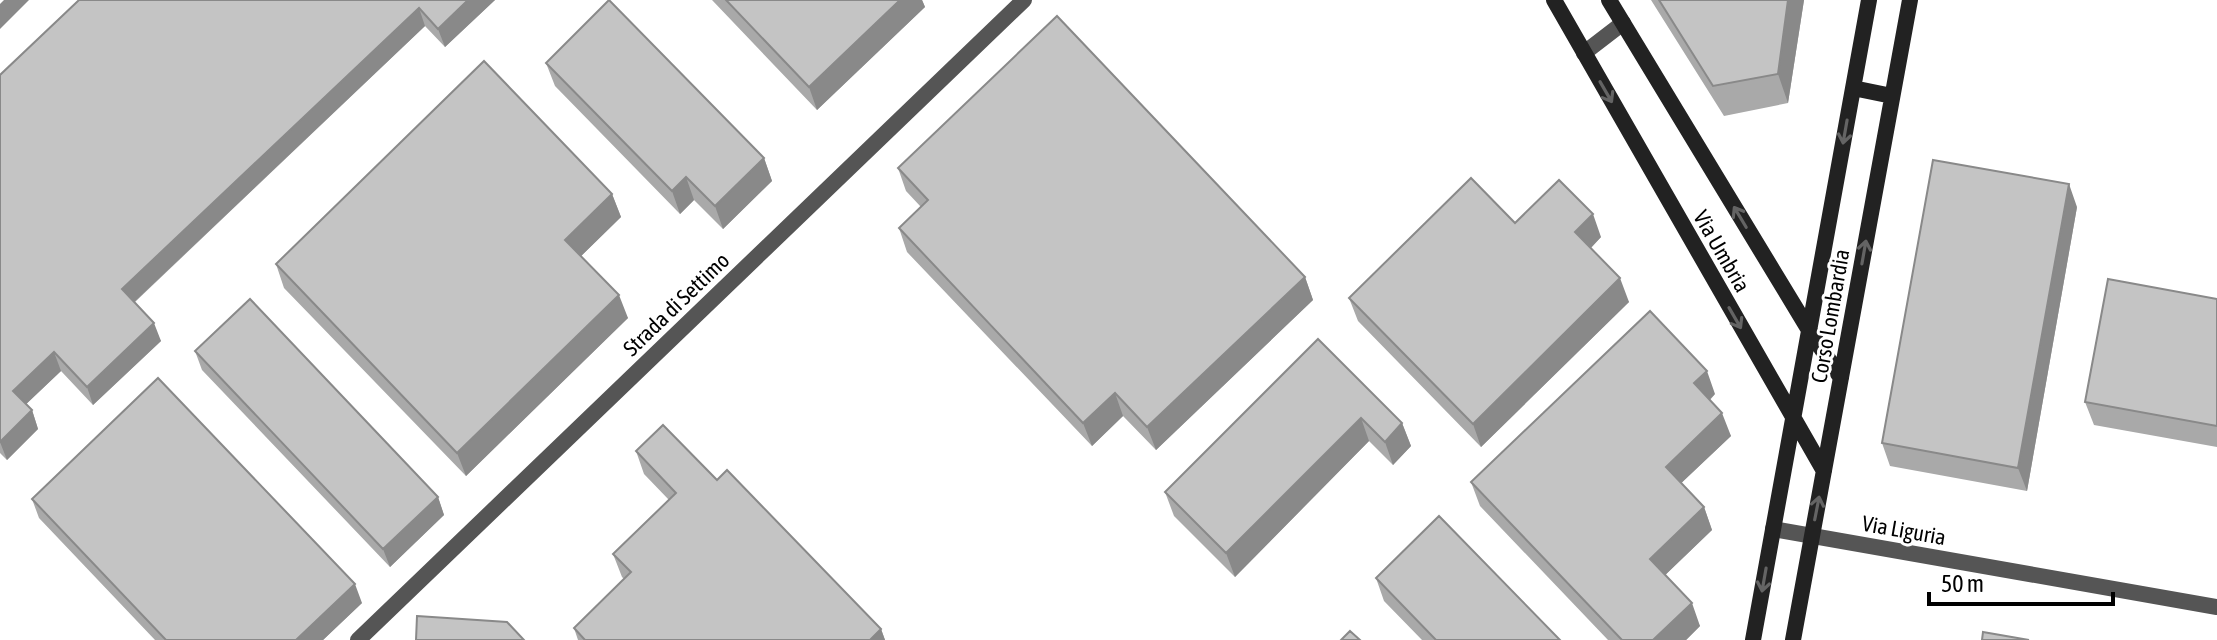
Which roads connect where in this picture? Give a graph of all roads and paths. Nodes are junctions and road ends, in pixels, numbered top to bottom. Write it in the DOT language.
graph roads {
  1 [pos="1024,0"];
  2 [pos="1554,0"];
  3 [pos="1609,0"];
  4 [pos="1869,0"];
  5 [pos="1910,0"];
  6 [pos="1623,23"];
  7 [pos="1584,53"];
  8 [pos="1853,88"];
  9 [pos="1892,96"];
  10 [pos="1809,330"];
  11 [pos="1841,378"];
  12 [pos="1793,419"];
  13 [pos="1824,471"];
  14 [pos="1773,529"];
  15 [pos="1812,536"];
  16 [pos="2217,607"];
  17 [pos="358,640"];
  18 [pos="1753,640"];
  19 [pos="1793,640"];
  1 -- 17 [label="street, Strada di Settimo"];
  2 -- 7 [label="street, Via Umbria"];
  3 -- 6 [label="street, Via Umbria"];
  4 -- 8 [label="street, Corso Lombardia"];
  5 -- 9 [label="street, Corso Lombardia"];
  6 -- 7 [label="street"];
  10 -- 6 [label="street, Via Umbria, one-way"];
  7 -- 12 [label="street, Via Umbria, one-way"];
  8 -- 9 [label="street"];
  8 -- 10 [label="street, Corso Lombardia, one-way"];
  11 -- 9 [label="street, Corso Lombardia, one-way"];
  10 -- 11 [label="street, Via Umbria"];
  10 -- 12 [label="street, Corso Lombardia"];
  11 -- 13 [label="street, Corso Lombardia"];
  12 -- 13 [label="street, Via Umbria"];
  12 -- 14 [label="street, Corso Lombardia"];
  15 -- 13 [label="street, Corso Lombardia, one-way"];
  14 -- 15 [label="street, Via Liguria"];
  14 -- 18 [label="street, Corso Lombardia, one-way"];
  15 -- 16 [label="street, Via Liguria"];
  15 -- 19 [label="street, Corso Lombardia"];
}
